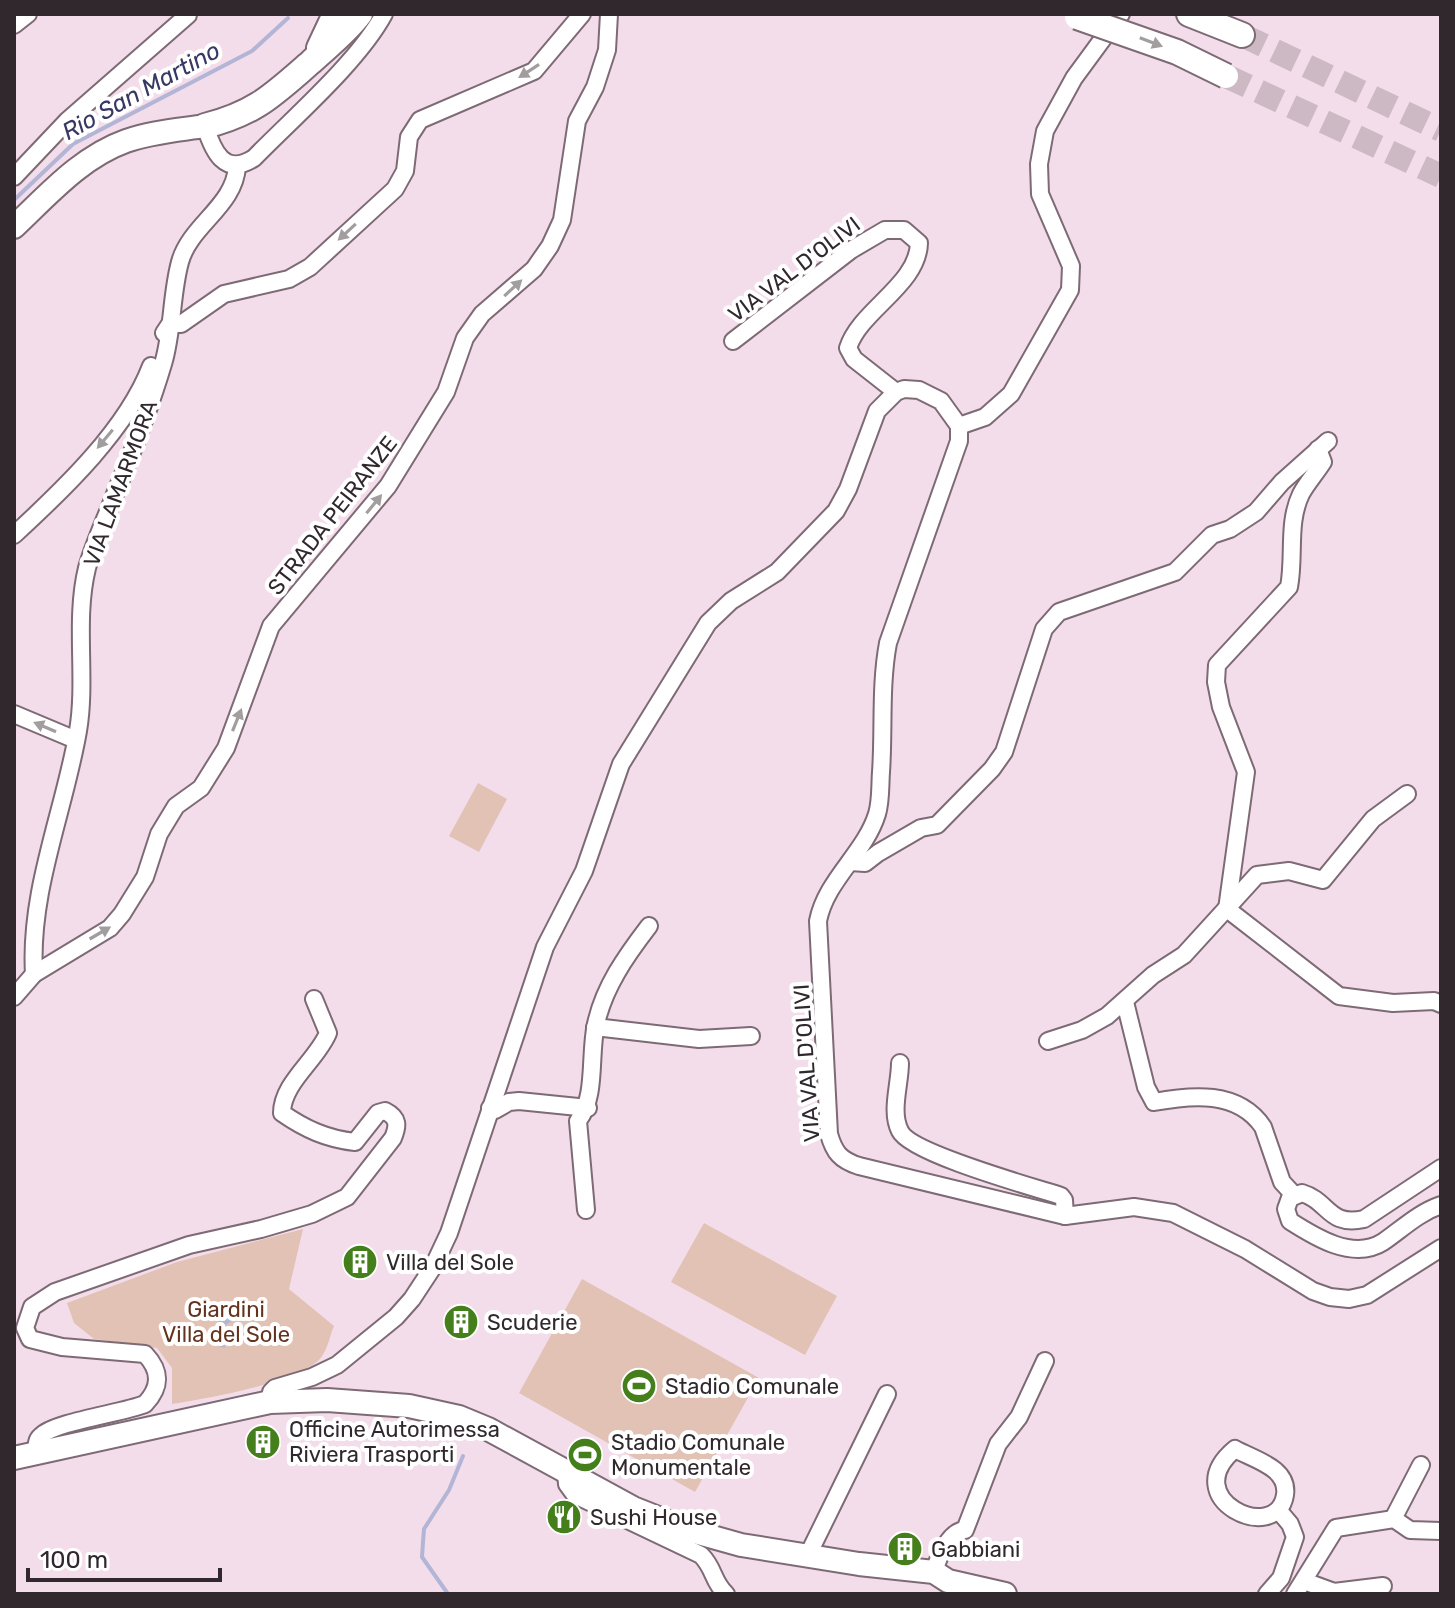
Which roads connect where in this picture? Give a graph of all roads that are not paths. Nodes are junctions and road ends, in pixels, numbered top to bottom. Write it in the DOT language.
graph roads {
  1 [pos="28,14"];
  2 [pos="335,14"];
  3 [pos="360,14"];
  4 [pos="384,14"];
  5 [pos="582,14"];
  6 [pos="609,14"];
  7 [pos="1121,14"];
  8 [pos="1189,14"];
  9 [pos="188,15"];
  10 [pos="1077,17"];
  11 [pos="14,25"];
  12 [pos="1242,35"];
  13 [pos="309,63"];
  14 [pos="1226,76"];
  15 [pos="205,126"];
  16 [pos="237,166"];
  17 [pos="14,177"];
  18 [pos="14,227"];
  19 [pos="170,324"];
  20 [pos="733,341"];
  21 [pos="896,392"];
  22 [pos="959,426"];
  23 [pos="14,535"];
  24 [pos="14,714"];
  25 [pos="76,740"];
  26 [pos="1407,794"];
  27 [pos="850,862"];
  28 [pos="1227,909"];
  29 [pos="649,926"];
  30 [pos="34,974"];
  31 [pos="14,997"];
  32 [pos="314,999"];
  33 [pos="1125,1002"];
  34 [pos="1441,1004"];
  35 [pos="595,1027"];
  36 [pos="751,1036"];
  37 [pos="1048,1041"];
  38 [pos="900,1063"];
  39 [pos="490,1108"];
  40 [pos="588,1108"];
  41 [pos="1441,1168"];
  42 [pos="1294,1195"];
  43 [pos="1441,1205"];
  44 [pos="586,1210"];
  45 [pos="1065,1216"];
  46 [pos="1441,1248"];
  47 [pos="1045,1361"];
  48 [pos="887,1394"];
  49 [pos="270,1402"];
  50 [pos="37,1454"];
  51 [pos="14,1458"];
  52 [pos="1421,1465"];
  53 [pos="566,1473"];
  54 [pos="1279,1511"];
  55 [pos="1393,1519"];
  56 [pos="1441,1531"];
  57 [pos="808,1555"];
  58 [pos="934,1572"];
  59 [pos="1383,1586"];
  60 [pos="1300,1588"];
  61 [pos="726,1594"];
  62 [pos="1005,1594"];
  63 [pos="1267,1594"];
  1 -- 11 [label="street"];
  2 -- 13 [label="highway"];
  3 -- 13 [label="highway"];
  4 -- 16 [label="street"];
  5 -- 19 [label="street, one-way"];
  30 -- 6 [label="street, STRADA PEIRANZE, one-way"];
  7 -- 22 [label="street"];
  8 -- 12 [label="highway"];
  9 -- 17 [label="street"];
  10 -- 14 [label="highway, one-way, bridge"];
  13 -- 15 [label="highway"];
  15 -- 16 [label="street"];
  15 -- 18 [label="main road"];
  16 -- 19 [label="street, VIA LAMARMORA"];
  19 -- 23 [label="street, VIA LAMARMORA, one-way"];
  19 -- 25 [label="street, VIA LAMARMORA"];
  20 -- 21 [label="street, VIA VAL D'OLIVI"];
  21 -- 22 [label="street"];
  21 -- 39 [label="street"];
  22 -- 27 [label="street, VIA VAL D'OLIVI"];
  25 -- 24 [label="street, one-way"];
  25 -- 30 [label="street, VIA LAMARMORA"];
  26 -- 28 [label="street"];
  27 -- 28 [label="street"];
  27 -- 45 [label="street, VIA VAL D'OLIVI"];
  28 -- 33 [label="street"];
  28 -- 34 [label="street"];
  29 -- 35 [label="street"];
  30 -- 31 [label="street, STRADA PEIRANZE"];
  32 -- 50 [label="street"];
  33 -- 37 [label="street"];
  33 -- 42 [label="street"];
  35 -- 36 [label="street"];
  35 -- 40 [label="street"];
  38 -- 45 [label="street"];
  39 -- 40 [label="street"];
  39 -- 49 [label="street"];
  40 -- 44 [label="street"];
  41 -- 42 [label="street"];
  42 -- 43 [label="street"];
  45 -- 46 [label="street, VIA VAL D'OLIVI"];
  47 -- 58 [label="street"];
  48 -- 57 [label="street"];
  49 -- 50 [label="main road"];
  49 -- 53 [label="main road"];
  50 -- 51 [label="main road"];
  52 -- 55 [label="street"];
  53 -- 57 [label="main road"];
  53 -- 61 [label="street"];
  54 -- 54 [label="street"];
  54 -- 63 [label="street"];
  55 -- 56 [label="street"];
  55 -- 60 [label="street"];
  57 -- 58 [label="main road"];
  58 -- 62 [label="main road"];
  59 -- 60 [label="street"];
}
